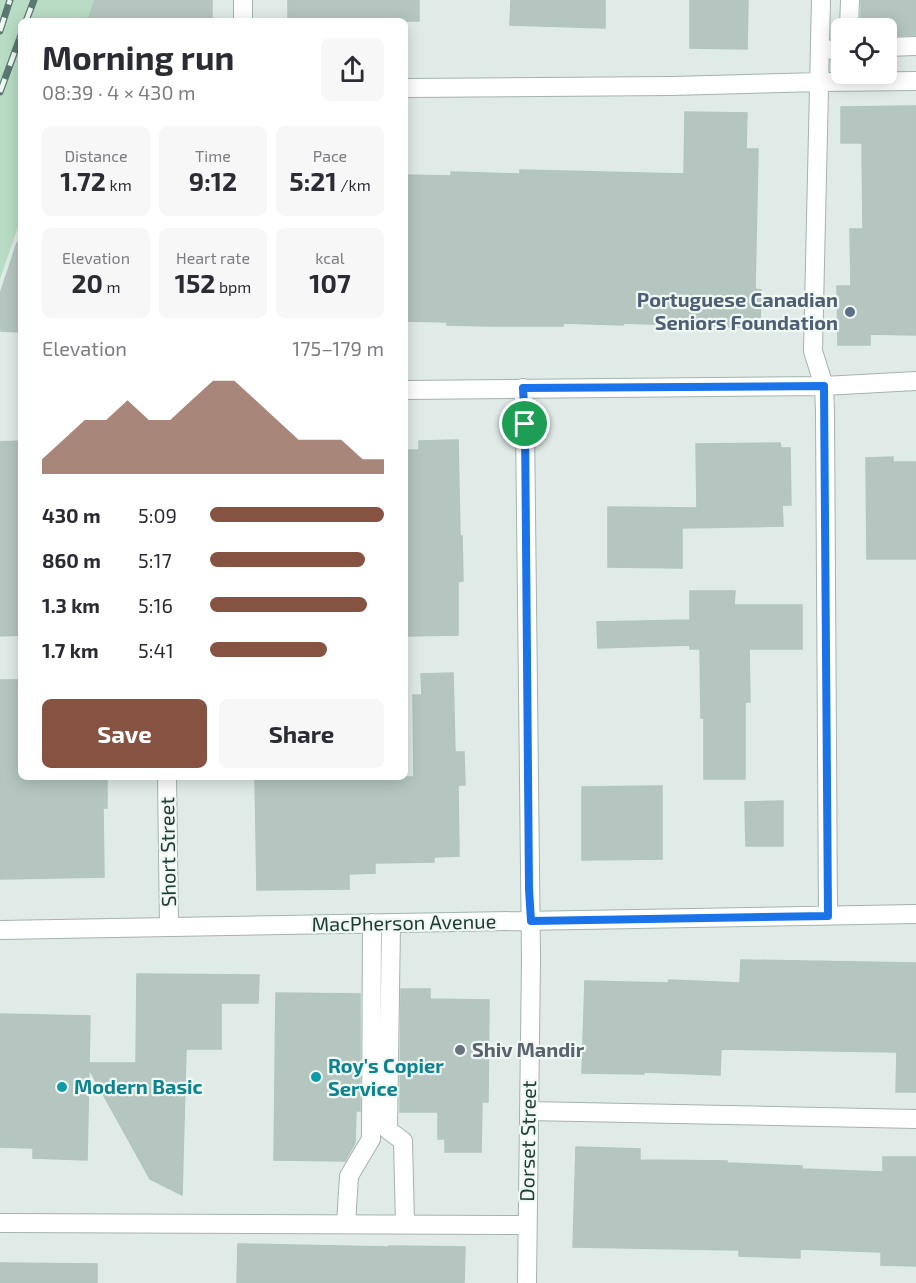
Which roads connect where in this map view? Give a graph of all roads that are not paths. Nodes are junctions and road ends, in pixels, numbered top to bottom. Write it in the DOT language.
graph roads {
  1 [pos="243,0"];
  2 [pos="821,0"];
  3 [pos="850,0"];
  4 [pos="243,18"];
  5 [pos="849,18"];
  6 [pos="916,46"];
  7 [pos="897,47"];
  8 [pos="820,50"];
  9 [pos="831,50"];
  10 [pos="916,81"];
  11 [pos="820,82"];
  12 [pos="408,88"];
  13 [pos="916,381"];
  14 [pos="824,386"];
  15 [pos="523,388"];
  16 [pos="408,390"];
  17 [pos="167,780"];
  18 [pos="916,914"];
  19 [pos="828,916"];
  20 [pos="531,921"];
  21 [pos="372,923"];
  22 [pos="391,923"];
  23 [pos="169,927"];
  24 [pos="0,930"];
  25 [pos="529,1111"];
  26 [pos="916,1119"];
  27 [pos="0,1223"];
  28 [pos="346,1224"];
  29 [pos="405,1224"];
  30 [pos="527,1225"];
  31 [pos="527,1283"];
  1 -- 4 [label="street"];
  2 -- 8 [label="street"];
  3 -- 5 [label="street"];
  6 -- 7 [label="street"];
  8 -- 9 [label="street"];
  8 -- 11 [label="street"];
  10 -- 11 [label="street"];
  11 -- 12 [label="street"];
  11 -- 14 [label="street"];
  13 -- 14 [label="street"];
  14 -- 15 [label="street"];
  14 -- 19 [label="street"];
  15 -- 16 [label="street"];
  15 -- 20 [label="street, Dorset Street"];
  17 -- 23 [label="street, Short Street"];
  18 -- 19 [label="street, MacPherson Avenue"];
  19 -- 20 [label="street, MacPherson Avenue"];
  20 -- 22 [label="street, MacPherson Avenue"];
  20 -- 25 [label="street, Dorset Street"];
  21 -- 22 [label="street, MacPherson Avenue"];
  21 -- 23 [label="street, MacPherson Avenue"];
  21 -- 28 [label="street"];
  22 -- 29 [label="street"];
  23 -- 24 [label="street, MacPherson Avenue"];
  25 -- 26 [label="street"];
  25 -- 30 [label="street, Dorset Street"];
  27 -- 28 [label="street"];
  28 -- 29 [label="street"];
  29 -- 30 [label="street"];
  30 -- 31 [label="street, Dorset Street"];
}
